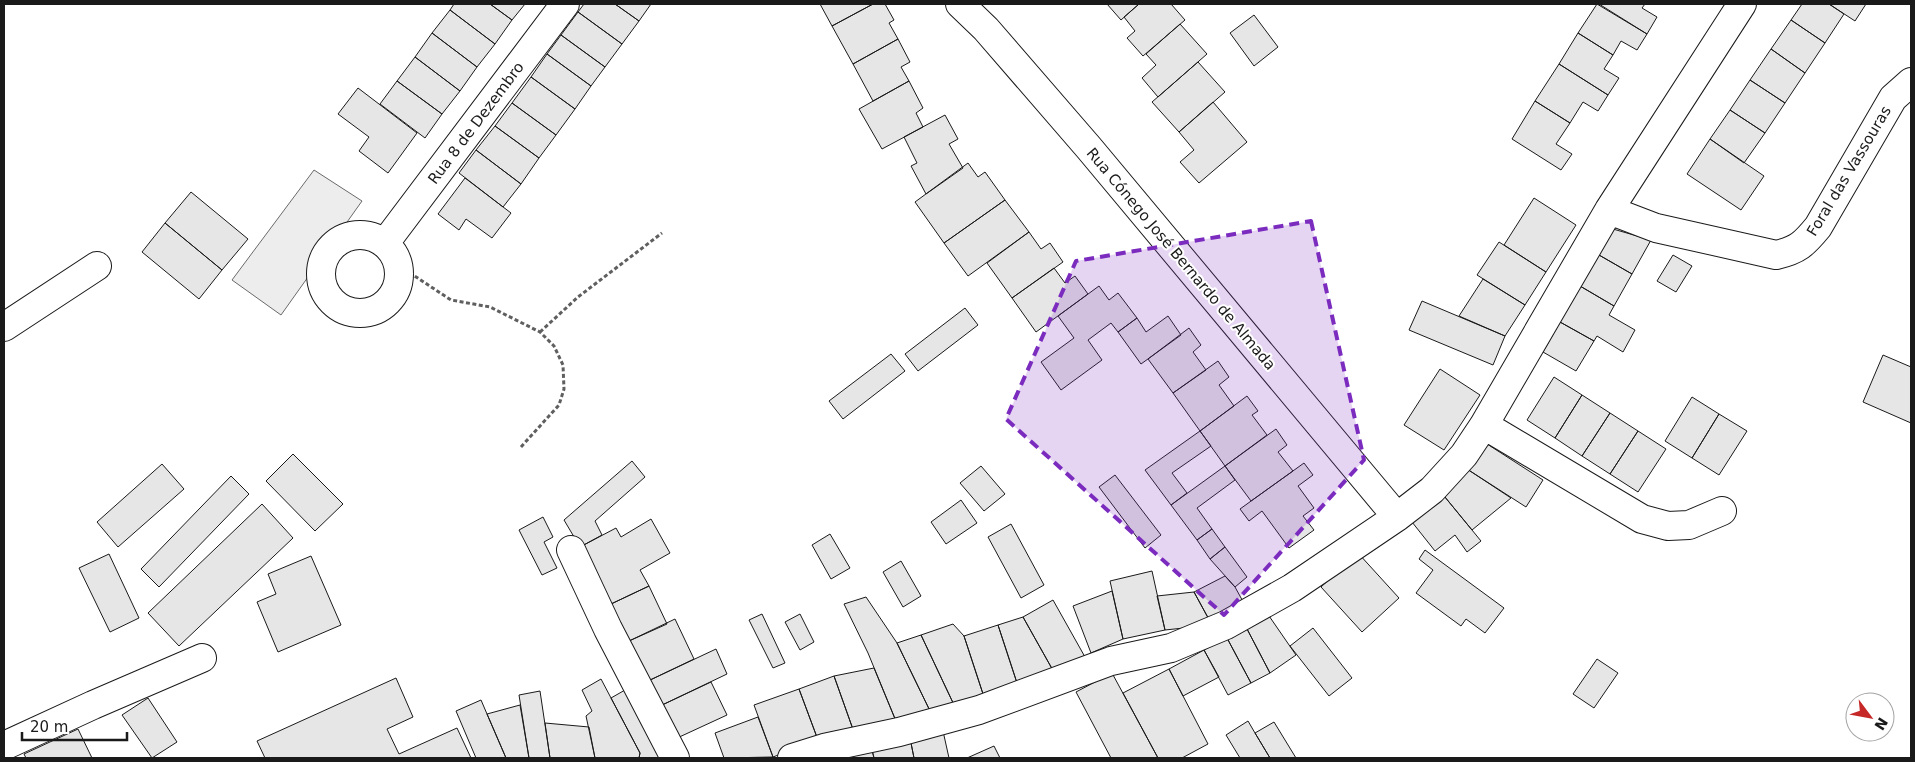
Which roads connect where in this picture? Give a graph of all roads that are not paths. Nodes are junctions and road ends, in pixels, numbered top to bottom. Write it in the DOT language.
graph roads {
  1 [pos="565,4"];
  2 [pos="960,4"];
  3 [pos="1742,4"];
  4 [pos="1911,82"];
  5 [pos="1610,210"];
  6 [pos="386,243"];
  7 [pos="97,266"];
  8 [pos="4,327"];
  9 [pos="1484,426"];
  10 [pos="1722,511"];
  11 [pos="1397,517"];
  12 [pos="571,550"];
  13 [pos="202,658"];
  14 [pos="4,746"];
  15 [pos="675,758"];
  16 [pos="792,758"];
  1 -- 6 [label="street, Rua 8 de Dezembro"];
  2 -- 11 [label="street, Rua Cónego José Bernardo de Almada"];
  3 -- 5 [label="street"];
  4 -- 5 [label="street, Foral das Vassouras"];
  5 -- 9 [label="street"];
  6 -- 6 [label="street"];
  7 -- 8 [label="street"];
  9 -- 10 [label="street"];
  9 -- 11 [label="street"];
  11 -- 16 [label="street"];
  12 -- 15 [label="street"];
  13 -- 14 [label="street"];
}
